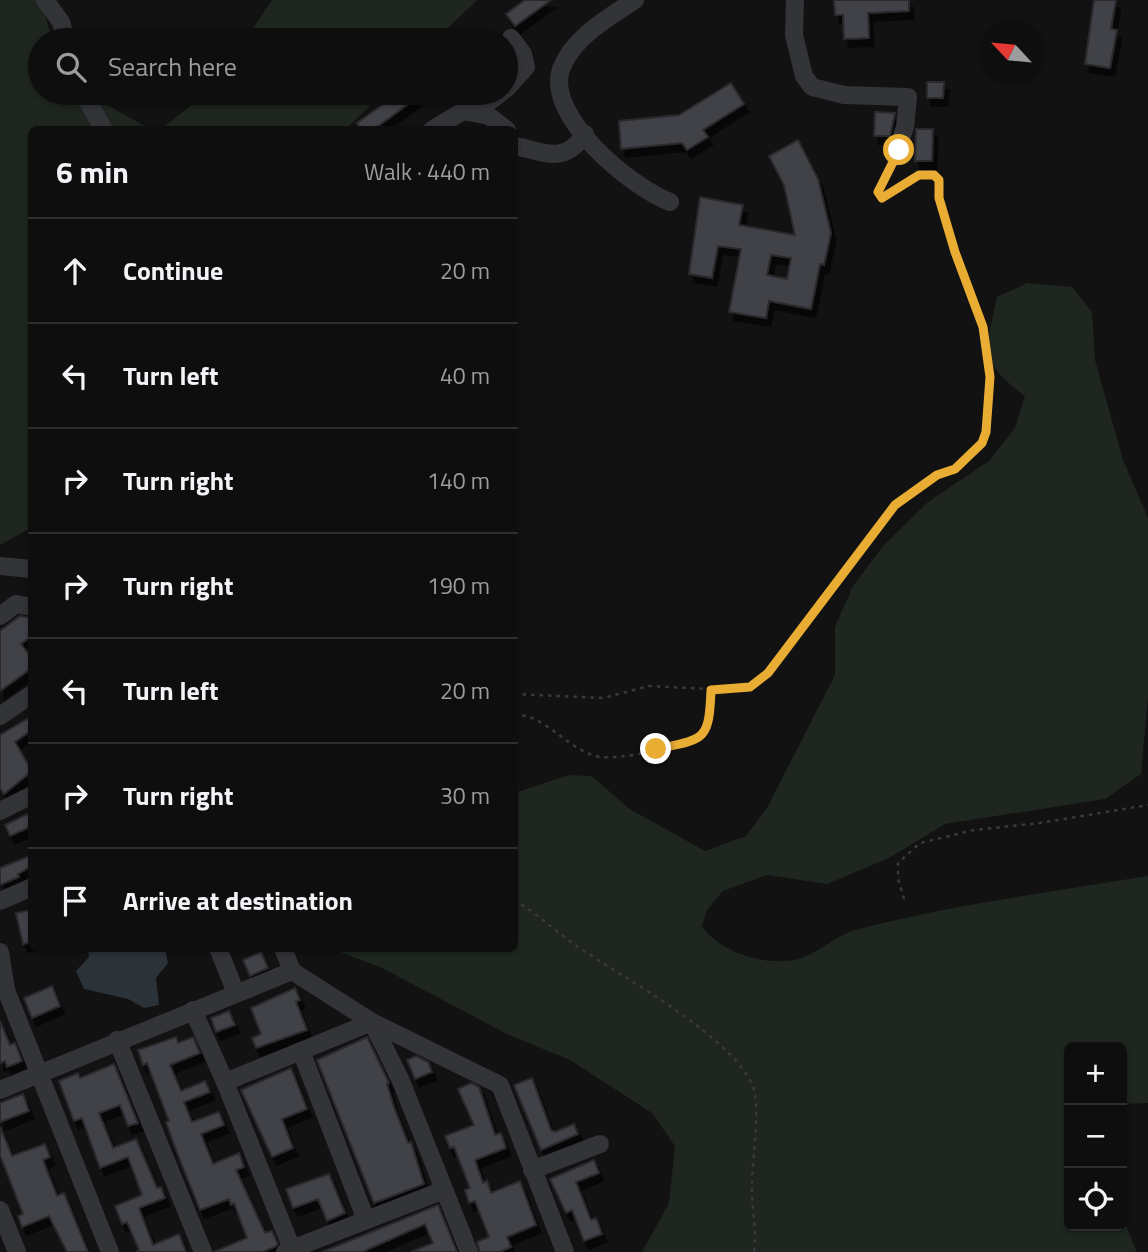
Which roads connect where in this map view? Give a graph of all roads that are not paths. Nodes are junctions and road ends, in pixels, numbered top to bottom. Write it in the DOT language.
graph roads {
  1 [pos="45,0"];
  2 [pos="635,0"];
  3 [pos="795,0"];
  4 [pos="63,28"];
  5 [pos="518,47"];
  6 [pos="518,76"];
  7 [pos="90,105"];
  8 [pos="485,105"];
  9 [pos="475,112"];
  10 [pos="102,126"];
  11 [pos="439,126"];
  12 [pos="503,126"];
  13 [pos="585,134"];
  14 [pos="518,147"];
  15 [pos="895,157"];
  16 [pos="670,202"];
  17 [pos="0,566"];
  18 [pos="28,569"];
  19 [pos="28,606"];
  20 [pos="0,616"];
  21 [pos="28,697"];
  22 [pos="0,716"];
  23 [pos="28,796"];
  24 [pos="0,811"];
  25 [pos="28,889"];
  26 [pos="0,901"];
  27 [pos="0,952"];
  28 [pos="220,952"];
  29 [pos="285,952"];
  30 [pos="292,971"];
  31 [pos="3,991"];
  32 [pos="236,993"];
  33 [pos="193,1010"];
  34 [pos="372,1022"];
  35 [pos="117,1040"];
  36 [pos="300,1051"];
  37 [pos="38,1074"];
  38 [pos="225,1082"];
  39 [pos="0,1090"];
  40 [pos="600,1144"];
  41 [pos="532,1170"];
  42 [pos="444,1190"];
  43 [pos="0,1210"];
  44 [pos="366,1220"];
  45 [pos="288,1251"];
  46 [pos="17,1252"];
  47 [pos="110,1252"];
  48 [pos="203,1252"];
  49 [pos="469,1252"];
  50 [pos="565,1252"];
  1 -- 4 [label="street"];
  2 -- 13 [label="street"];
  3 -- 15 [label="street"];
  5 -- 6 [label="street"];
  7 -- 10 [label="street"];
  8 -- 9 [label="street"];
  9 -- 11 [label="street"];
  9 -- 12 [label="street"];
  13 -- 14 [label="street"];
  13 -- 16 [label="street"];
  17 -- 18 [label="street"];
  19 -- 20 [label="street"];
  21 -- 22 [label="street"];
  23 -- 24 [label="street"];
  25 -- 26 [label="street"];
  27 -- 31 [label="street"];
  28 -- 32 [label="street"];
  29 -- 30 [label="street"];
  30 -- 32 [label="street"];
  30 -- 34 [label="street"];
  31 -- 37 [label="street"];
  32 -- 33 [label="street"];
  33 -- 35 [label="street"];
  33 -- 38 [label="street"];
  34 -- 36 [label="street"];
  34 -- 41 [label="street"];
  34 -- 42 [label="street"];
  35 -- 37 [label="street"];
  35 -- 48 [label="street"];
  36 -- 38 [label="street"];
  36 -- 44 [label="street"];
  37 -- 39 [label="street"];
  37 -- 47 [label="street"];
  38 -- 45 [label="street"];
  40 -- 41 [label="street"];
  41 -- 50 [label="street"];
  42 -- 44 [label="street"];
  42 -- 49 [label="street"];
  43 -- 46 [label="street"];
  44 -- 45 [label="street"];
}
